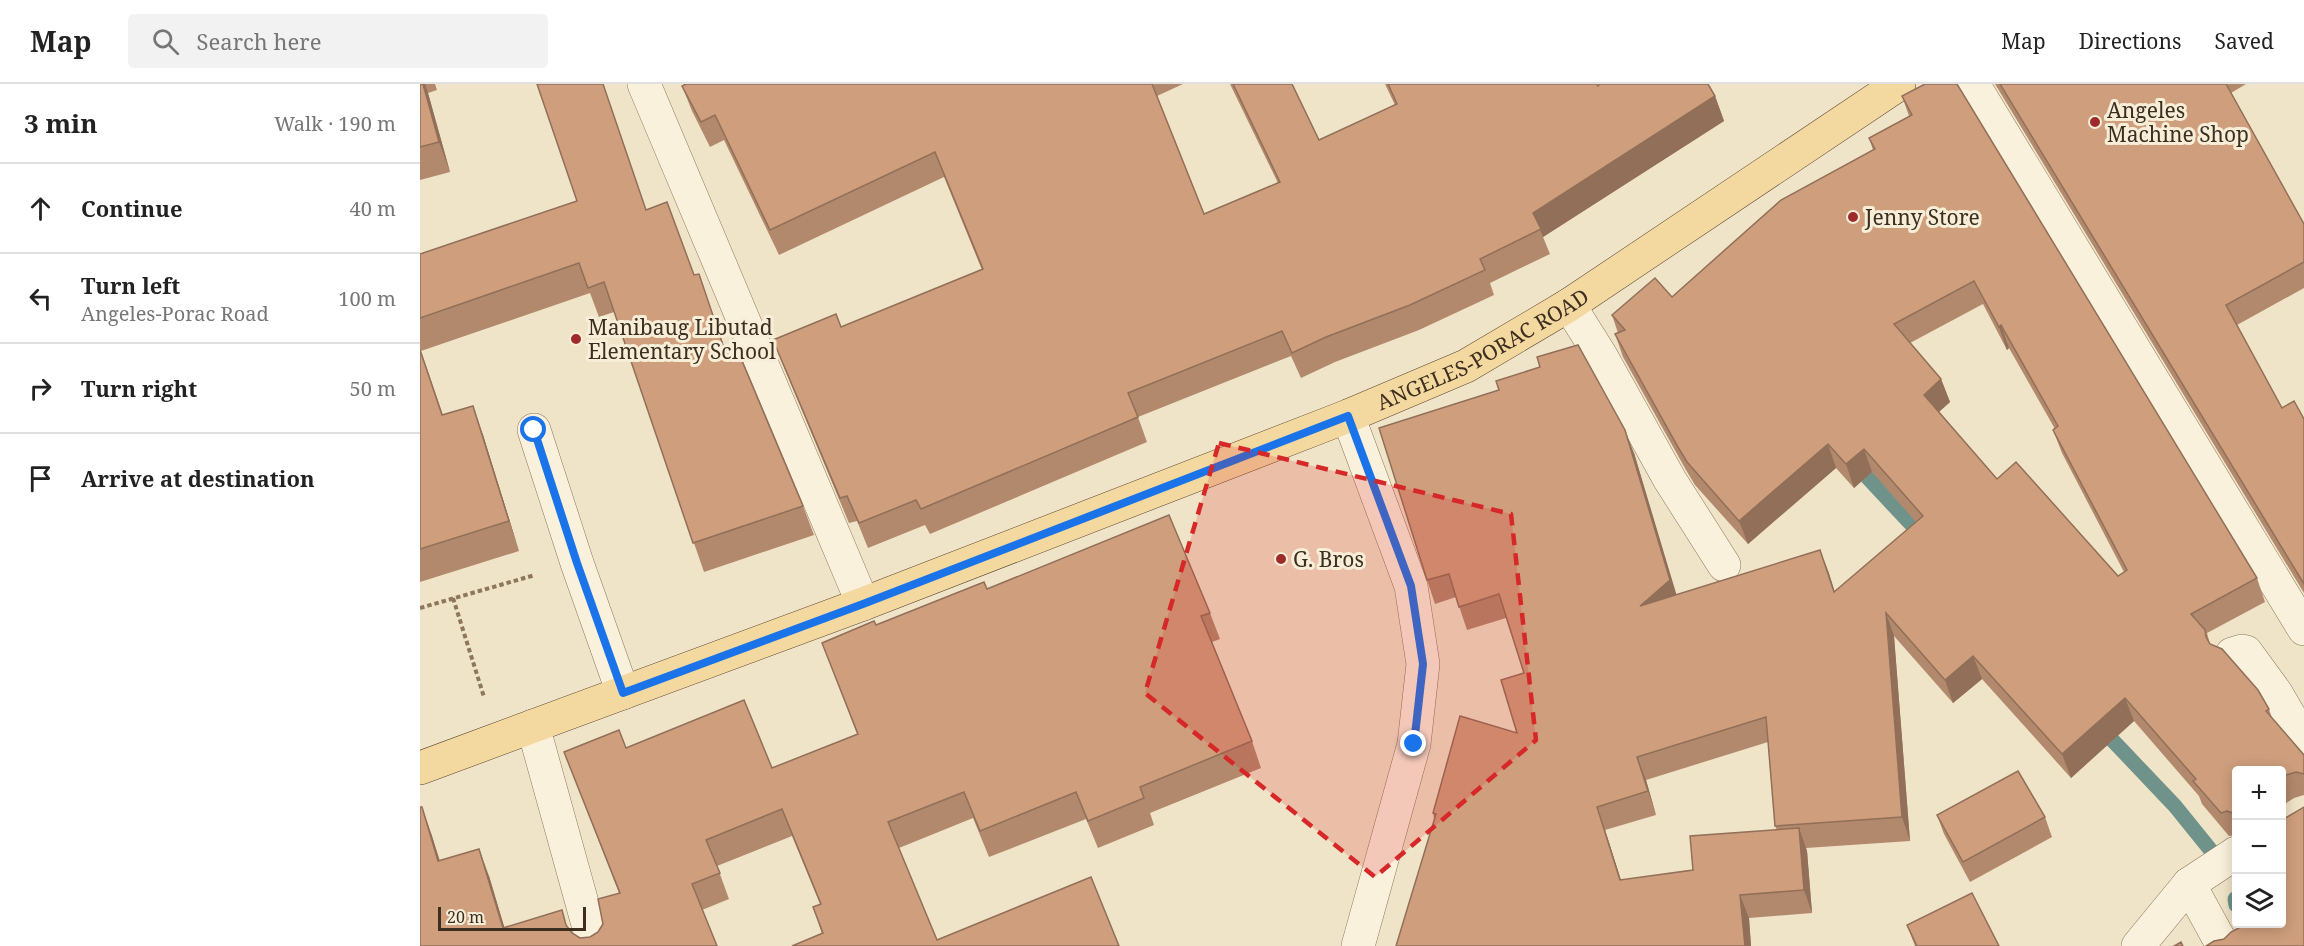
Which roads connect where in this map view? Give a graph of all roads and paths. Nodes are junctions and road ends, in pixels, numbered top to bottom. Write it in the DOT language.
graph roads {
  1 [pos="644,84"];
  2 [pos="1899,84"];
  3 [pos="1973,84"];
  4 [pos="1569,305"];
  5 [pos="1348,416"];
  6 [pos="534,430"];
  7 [pos="577,563"];
  8 [pos="1724,565"];
  9 [pos="453,598"];
  10 [pos="863,604"];
  11 [pos="420,608"];
  12 [pos="2304,629"];
  13 [pos="2232,654"];
  14 [pos="623,693"];
  15 [pos="487,706"];
  16 [pos="533,726"];
  17 [pos="2304,741"];
  18 [pos="420,768"];
  19 [pos="2232,856"];
  20 [pos="2189,884"];
  21 [pos="594,946"];
  22 [pos="1358,946"];
  23 [pos="2138,946"];
  24 [pos="2223,946"];
  1 -- 10 [label="street"];
  2 -- 4 [label="main road, ANGELES-PORAC ROAD"];
  3 -- 12 [label="street"];
  4 -- 5 [label="main road, ANGELES-PORAC ROAD"];
  4 -- 8 [label="street"];
  5 -- 10 [label="main road, ANGELES-PORAC ROAD"];
  5 -- 22 [label="street"];
  6 -- 7 [label="street"];
  7 -- 9 [label="path"];
  7 -- 14 [label="street"];
  9 -- 11 [label="path"];
  9 -- 15 [label="path"];
  10 -- 14 [label="main road, ANGELES-PORAC ROAD"];
  13 -- 17 [label="street"];
  14 -- 16 [label="main road, ANGELES-PORAC ROAD"];
  16 -- 18 [label="main road, ANGELES-PORAC ROAD"];
  16 -- 21 [label="street"];
  19 -- 20 [label="street"];
  20 -- 23 [label="street"];
  20 -- 24 [label="street"];
}
